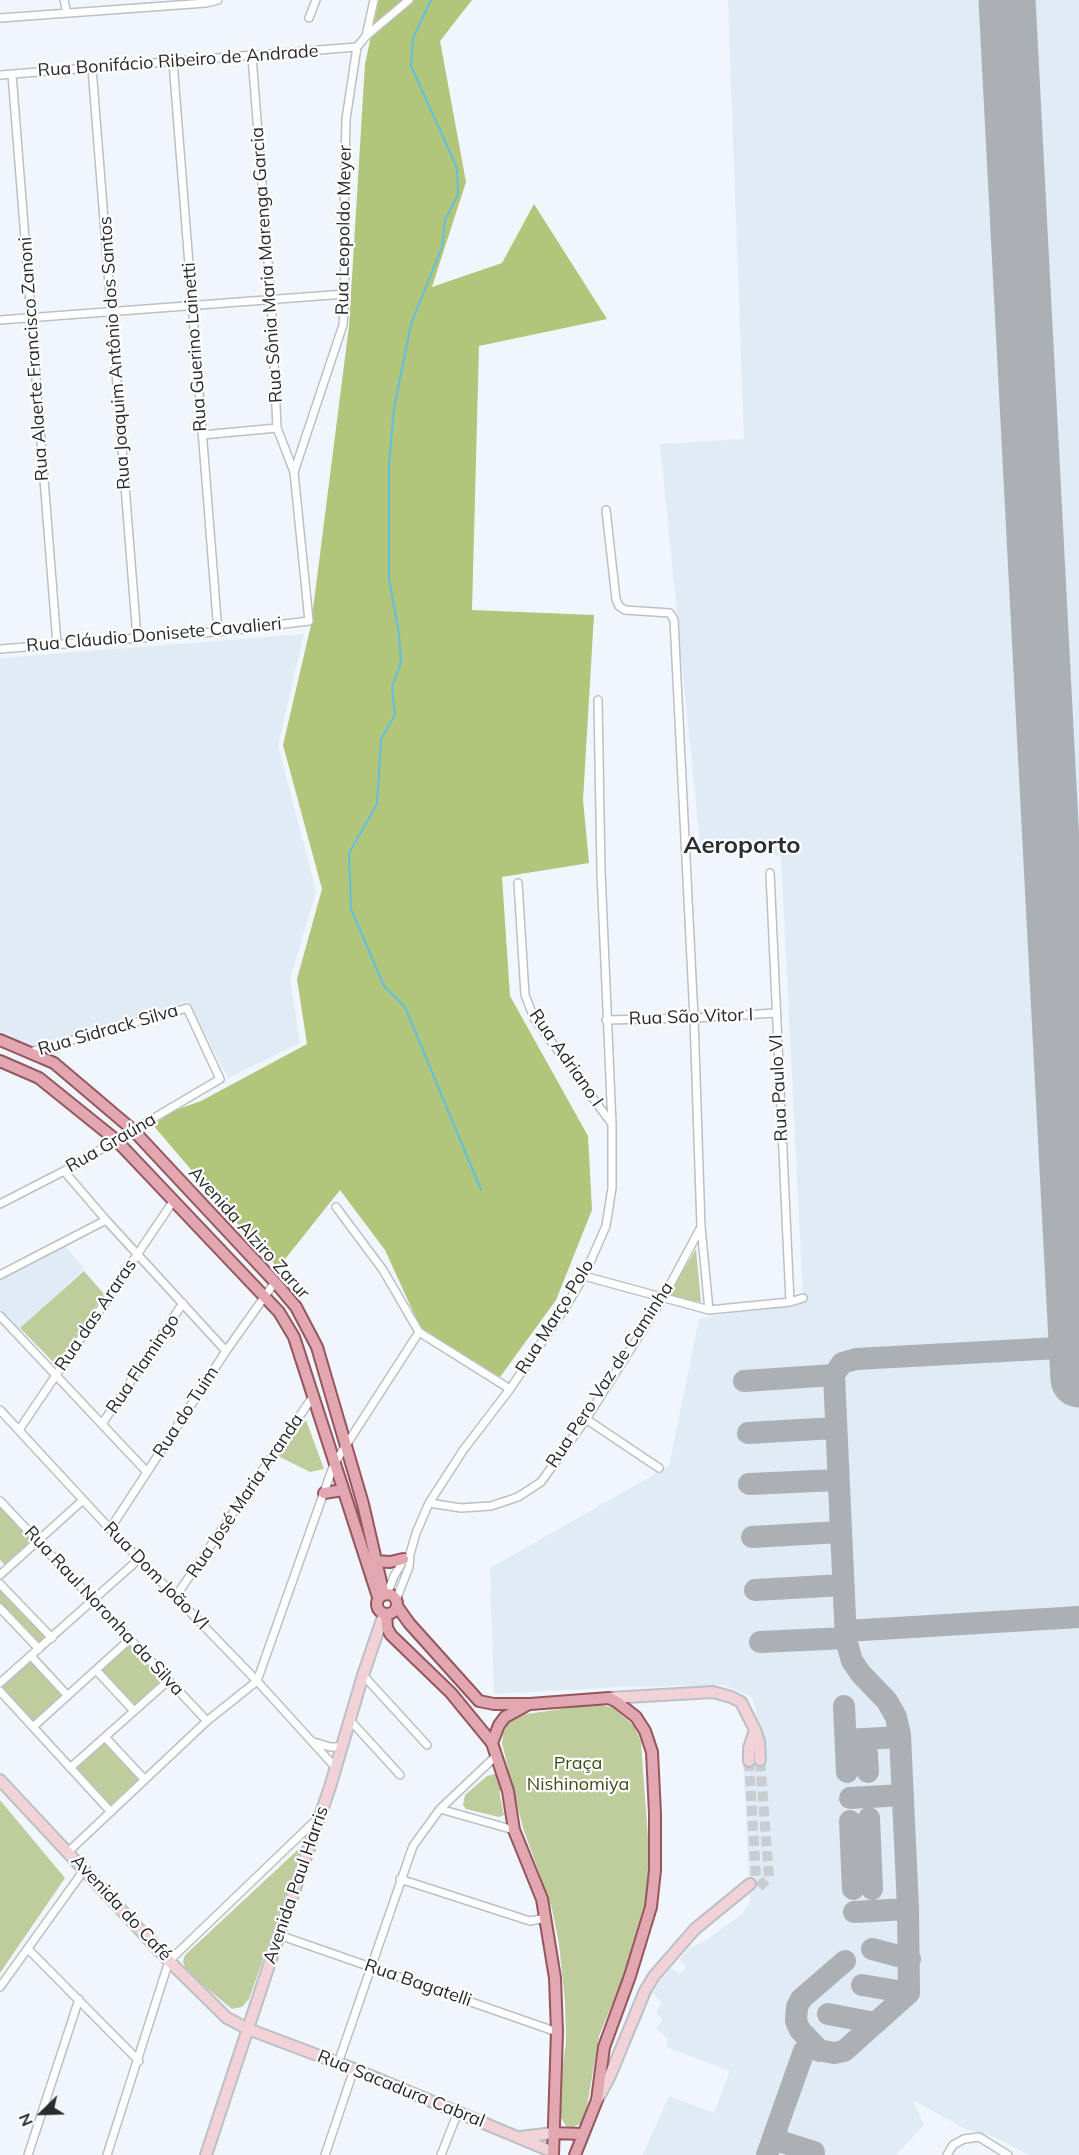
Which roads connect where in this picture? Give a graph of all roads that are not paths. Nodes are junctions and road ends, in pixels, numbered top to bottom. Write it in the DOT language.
graph roads {
  1 [pos="64,0"];
  2 [pos="218,0"];
  3 [pos="316,0"];
  4 [pos="374,0"];
  5 [pos="409,0"];
  6 [pos="156,3"];
  7 [pos="67,13"];
  8 [pos="0,18"];
  9 [pos="309,18"];
  10 [pos="366,36"];
  11 [pos="357,47"];
  12 [pos="252,56"];
  13 [pos="173,62"];
  14 [pos="92,68"];
  15 [pos="12,74"];
  16 [pos="0,75"];
  17 [pos="345,294"];
  18 [pos="271,300"];
  19 [pos="192,306"];
  20 [pos="113,312"];
  21 [pos="31,318"];
  22 [pos="0,320"];
  23 [pos="277,428"];
  24 [pos="202,435"];
  25 [pos="294,472"];
  26 [pos="606,510"];
  27 [pos="309,621"];
  28 [pos="218,632"];
  29 [pos="137,638"];
  30 [pos="57,645"];
  31 [pos="0,649"];
  32 [pos="598,700"];
  33 [pos="770,873"];
  34 [pos="518,884"];
  35 [pos="775,1013"];
  36 [pos="694,1018"];
  37 [pos="606,1020"];
  38 [pos="0,1040"];
  39 [pos="29,1052"];
  40 [pos="0,1061"];
  41 [pos="220,1079"];
  42 [pos="612,1124"];
  43 [pos="133,1130"];
  44 [pos="116,1140"];
  45 [pos="64,1171"];
  46 [pos="174,1200"];
  47 [pos="0,1204"];
  48 [pos="336,1207"];
  49 [pos="106,1220"];
  50 [pos="701,1227"];
  51 [pos="138,1253"];
  52 [pos="0,1275"];
  53 [pos="584,1276"];
  54 [pos="275,1282"];
  55 [pos="265,1297"];
  56 [pos="663,1298"];
  57 [pos="803,1298"];
  58 [pos="790,1302"];
  59 [pos="183,1304"];
  60 [pos="709,1310"];
  61 [pos="0,1316"];
  62 [pos="419,1332"];
  63 [pos="226,1351"];
  64 [pos="56,1375"];
  65 [pos="510,1389"];
  66 [pos="314,1395"];
  67 [pos="0,1410"];
  68 [pos="586,1419"];
  69 [pos="102,1424"];
  70 [pos="19,1430"];
  71 [pos="345,1448"];
  72 [pos="334,1464"];
  73 [pos="659,1468"];
  74 [pos="147,1472"];
  75 [pos="343,1490"];
  76 [pos="324,1493"];
  77 [pos="83,1500"];
  78 [pos="0,1501"];
  79 [pos="429,1503"];
  80 [pos="110,1529"];
  81 [pos="38,1541"];
  82 [pos="407,1557"];
  83 [pos="139,1559"];
  84 [pos="376,1562"];
  85 [pos="2,1570"];
  86 [pos="0,1584"];
  87 [pos="176,1596"];
  88 [pos="389,1599"];
  89 [pos="94,1601"];
  90 [pos="0,1608"];
  91 [pos="385,1614"];
  92 [pos="52,1638"];
  93 [pos="130,1639"];
  94 [pos="39,1649"];
  95 [pos="31,1656"];
  96 [pos="96,1670"];
  97 [pos="363,1675"];
  98 [pos="169,1680"];
  99 [pos="257,1681"];
  100 [pos="0,1683"];
  101 [pos="463,1683"];
  102 [pos="0,1691"];
  103 [pos="451,1694"];
  104 [pos="67,1695"];
  105 [pos="609,1698"];
  106 [pos="530,1704"];
  107 [pos="134,1710"];
  108 [pos="349,1719"];
  109 [pos="207,1721"];
  110 [pos="33,1726"];
  111 [pos="105,1737"];
  112 [pos="312,1741"];
  113 [pos="492,1743"];
  114 [pos="428,1745"];
  115 [pos="341,1748"];
  116 [pos="497,1755"];
  117 [pos="755,1760"];
  118 [pos="335,1767"];
  119 [pos="70,1768"];
  120 [pos="400,1775"];
  121 [pos="0,1780"];
  122 [pos="145,1780"];
  123 [pos="440,1809"];
  124 [pos="111,1812"];
  125 [pos="318,1818"];
  126 [pos="514,1830"];
  127 [pos="68,1852"];
  128 [pos="84,1870"];
  129 [pos="400,1879"];
  130 [pos="754,1886"];
  131 [pos="546,1918"];
  132 [pos="279,1935"];
  133 [pos="28,1949"];
  134 [pos="170,1961"];
  135 [pos="372,1968"];
  136 [pos="0,1987"];
  137 [pos="79,1999"];
  138 [pos="248,2028"];
  139 [pos="556,2032"];
  140 [pos="138,2061"];
  141 [pos="338,2063"];
  142 [pos="354,2069"];
  143 [pos="597,2100"];
  144 [pos="458,2112"];
  145 [pos="553,2133"];
  146 [pos="582,2134"];
  147 [pos="517,2137"];
  148 [pos="553,2153"];
  149 [pos="28,2155"];
  150 [pos="107,2155"];
  151 [pos="206,2155"];
  152 [pos="325,2155"];
  153 [pos="441,2155"];
  154 [pos="575,2155"];
  155 [pos="947,2155"];
  156 [pos="1008,2155"];
  1 -- 7 [label="street"];
  2 -- 6 [label="street"];
  3 -- 9 [label="street"];
  4 -- 10 [label="street"];
  5 -- 10 [label="street"];
  6 -- 7 [label="street"];
  7 -- 8 [label="street"];
  10 -- 11 [label="street"];
  11 -- 12 [label="street, Rua Bonifácio Ribeiro de Andrade"];
  11 -- 17 [label="street, Rua Leopoldo Meyer"];
  12 -- 13 [label="street, Rua Bonifácio Ribeiro de Andrade"];
  12 -- 18 [label="street, Rua Sônia Maria Marenga Garcia"];
  13 -- 14 [label="street, Rua Bonifácio Ribeiro de Andrade"];
  13 -- 19 [label="street, Rua Guerino Lainetti"];
  14 -- 15 [label="street, Rua Bonifácio Ribeiro de Andrade"];
  14 -- 20 [label="street, Rua Joaquim Antônio dos Santos"];
  15 -- 16 [label="street, Rua Bonifácio Ribeiro de Andrade"];
  15 -- 21 [label="street, Rua Alaerte Francisco Zanoni"];
  17 -- 18 [label="street"];
  17 -- 25 [label="street, Rua Leopoldo Meyer"];
  18 -- 19 [label="street"];
  18 -- 23 [label="street, Rua Sônia Maria Marenga Garcia"];
  19 -- 20 [label="street"];
  19 -- 24 [label="street, Rua Guerino Lainetti"];
  20 -- 21 [label="street"];
  20 -- 29 [label="street, Rua Joaquim Antônio dos Santos"];
  21 -- 22 [label="street"];
  21 -- 30 [label="street, Rua Alaerte Francisco Zanoni"];
  23 -- 24 [label="street"];
  23 -- 25 [label="street, Rua Sônia Maria Marenga Garcia"];
  24 -- 28 [label="street, Rua Guerino Lainetti"];
  25 -- 27 [label="street, Rua Leopoldo Meyer"];
  26 -- 36 [label="street"];
  27 -- 28 [label="street, Rua Cláudio Donisete Cavalieri"];
  28 -- 29 [label="street, Rua Cláudio Donisete Cavalieri"];
  29 -- 30 [label="street, Rua Cláudio Donisete Cavalieri"];
  30 -- 31 [label="street, Rua Cláudio Donisete Cavalieri"];
  32 -- 37 [label="street, Rua Março Polo"];
  33 -- 35 [label="street, Rua Paulo VI"];
  34 -- 42 [label="street, Rua Adriano I"];
  35 -- 36 [label="street, Rua São Vitor I"];
  35 -- 58 [label="street, Rua Paulo VI"];
  36 -- 37 [label="street, Rua São Vitor I"];
  36 -- 50 [label="street"];
  37 -- 42 [label="street, Rua Março Polo"];
  38 -- 39 [label="main road, Avenida Alziro Zarur"];
  39 -- 41 [label="street, Rua Sidrack Silva"];
  39 -- 43 [label="main road, Avenida Alziro Zarur"];
  40 -- 44 [label="main road, Avenida Alziro Zarur"];
  41 -- 43 [label="street, Rua Graúna"];
  42 -- 53 [label="street, Rua Março Polo"];
  43 -- 44 [label="street, Rua Graúna"];
  43 -- 54 [label="main road, Avenida Alziro Zarur"];
  44 -- 45 [label="street, Rua Graúna"];
  44 -- 46 [label="main road, Avenida Alziro Zarur"];
  45 -- 47 [label="street, Rua Graúna"];
  45 -- 49 [label="street"];
  46 -- 51 [label="street, Rua das Araras"];
  46 -- 55 [label="main road, Avenida Alziro Zarur"];
  48 -- 62 [label="street"];
  49 -- 51 [label="street"];
  49 -- 52 [label="street"];
  50 -- 56 [label="street, Rua Pero Vaz de Caminha"];
  50 -- 60 [label="street"];
  51 -- 59 [label="street"];
  51 -- 64 [label="street, Rua das Araras"];
  53 -- 56 [label="street"];
  53 -- 65 [label="street, Rua Março Polo"];
  54 -- 55 [label="street, Rua do Tuim"];
  54 -- 71 [label="main road, Avenida Alziro Zarur"];
  55 -- 63 [label="street, Rua do Tuim"];
  55 -- 66 [label="main road, Avenida Alziro Zarur"];
  56 -- 60 [label="street"];
  56 -- 68 [label="street, Rua Pero Vaz de Caminha"];
  57 -- 58 [label="street"];
  58 -- 60 [label="street"];
  59 -- 63 [label="street"];
  59 -- 69 [label="street, Rua Flamingo"];
  61 -- 64 [label="street"];
  62 -- 65 [label="street"];
  62 -- 71 [label="street"];
  63 -- 74 [label="street, Rua do Tuim"];
  64 -- 69 [label="street"];
  64 -- 70 [label="street, Rua das Araras"];
  65 -- 79 [label="street, Rua Março Polo"];
  66 -- 72 [label="main road, Avenida Alziro Zarur"];
  66 -- 87 [label="street, Rua José Maria Aranda"];
  67 -- 70 [label="street, Rua Dom João VI"];
  68 -- 73 [label="street"];
  68 -- 79 [label="street, Rua Pero Vaz de Caminha"];
  69 -- 74 [label="street"];
  70 -- 77 [label="street, Rua Dom João VI"];
  71 -- 72 [label="street"];
  71 -- 84 [label="main road, Avenida Alziro Zarur"];
  72 -- 75 [label="main road, Avenida Alziro Zarur"];
  72 -- 76 [label="street"];
  74 -- 80 [label="street, Rua do Tuim"];
  75 -- 76 [label="main road"];
  75 -- 88 [label="main road, Avenida Alziro Zarur"];
  76 -- 99 [label="street"];
  77 -- 80 [label="street, Rua Dom João VI"];
  77 -- 81 [label="street"];
  78 -- 81 [label="street, Rua Raul Noronha da Silva"];
  79 -- 82 [label="street, Rua Março Polo"];
  80 -- 83 [label="street, Rua Dom João VI"];
  81 -- 85 [label="street"];
  81 -- 89 [label="street, Rua Raul Noronha da Silva"];
  82 -- 84 [label="main road"];
  82 -- 88 [label="street, Rua Março Polo"];
  83 -- 87 [label="street, Rua Dom João VI"];
  83 -- 89 [label="street"];
  84 -- 88 [label="main road, Avenida Alziro Zarur"];
  86 -- 92 [label="street"];
  87 -- 99 [label="street, Rua Dom João VI"];
  88 -- 91 [label="main road"];
  88 -- 91 [label="main road"];
  88 -- 101 [label="main road"];
  89 -- 92 [label="street"];
  89 -- 93 [label="street, Rua Raul Noronha da Silva"];
  90 -- 94 [label="street"];
  91 -- 97 [label="street, Avenida Paul Harris"];
  91 -- 103 [label="main road"];
  92 -- 94 [label="street"];
  93 -- 96 [label="street"];
  93 -- 98 [label="street, Rua Raul Noronha da Silva"];
  94 -- 95 [label="street"];
  95 -- 100 [label="street"];
  95 -- 104 [label="street"];
  96 -- 104 [label="street"];
  96 -- 107 [label="street"];
  97 -- 108 [label="street, Avenida Paul Harris"];
  97 -- 114 [label="street"];
  98 -- 107 [label="street"];
  98 -- 109 [label="street, Rua Raul Noronha da Silva"];
  99 -- 109 [label="street"];
  99 -- 112 [label="street, Rua Dom João VI"];
  101 -- 103 [label="main road"];
  101 -- 106 [label="main road"];
  102 -- 110 [label="street"];
  103 -- 113 [label="main road"];
  104 -- 110 [label="street"];
  105 -- 106 [label="main road"];
  105 -- 117 [label="street"];
  105 -- 143 [label="main road"];
  106 -- 113 [label="main road"];
  107 -- 111 [label="street"];
  108 -- 115 [label="street, Avenida Paul Harris"];
  108 -- 120 [label="street"];
  109 -- 122 [label="street"];
  110 -- 119 [label="street"];
  111 -- 119 [label="street"];
  111 -- 122 [label="street"];
  112 -- 115 [label="street"];
  112 -- 118 [label="street, Rua Dom João VI"];
  113 -- 116 [label="main road"];
  115 -- 118 [label="street, Avenida Paul Harris"];
  116 -- 123 [label="street"];
  116 -- 126 [label="main road"];
  118 -- 125 [label="street, Avenida Paul Harris"];
  119 -- 124 [label="street"];
  121 -- 127 [label="street, Avenida do Café"];
  122 -- 124 [label="street"];
  123 -- 126 [label="street"];
  123 -- 129 [label="street"];
  124 -- 127 [label="street"];
  125 -- 132 [label="street, Avenida Paul Harris"];
  125 -- 134 [label="street"];
  126 -- 131 [label="main road"];
  127 -- 128 [label="street, Avenida do Café"];
  128 -- 133 [label="street"];
  128 -- 134 [label="street, Avenida do Café"];
  129 -- 131 [label="street"];
  129 -- 135 [label="street"];
  130 -- 143 [label="street"];
  131 -- 139 [label="main road"];
  132 -- 135 [label="street, Rua Bagatelli"];
  132 -- 138 [label="street, Avenida Paul Harris"];
  133 -- 136 [label="street"];
  133 -- 137 [label="street"];
  134 -- 138 [label="street, Avenida do Café"];
  134 -- 140 [label="street"];
  135 -- 139 [label="street, Rua Bagatelli"];
  135 -- 141 [label="street"];
  137 -- 140 [label="street"];
  137 -- 149 [label="street"];
  138 -- 141 [label="street, Rua Sacadura Cabral"];
  138 -- 151 [label="street, Avenida Paul Harris"];
  139 -- 145 [label="main road"];
  140 -- 150 [label="street"];
  141 -- 142 [label="street, Rua Sacadura Cabral"];
  142 -- 144 [label="street, Rua Sacadura Cabral"];
  142 -- 152 [label="street"];
  143 -- 146 [label="main road"];
  144 -- 147 [label="street, Rua Sacadura Cabral"];
  144 -- 153 [label="street"];
  145 -- 146 [label="main road"];
  145 -- 147 [label="street"];
  145 -- 148 [label="main road"];
  146 -- 154 [label="main road"];
  147 -- 148 [label="street, Rua Sacadura Cabral"];
  155 -- 156 [label="street"];
}
